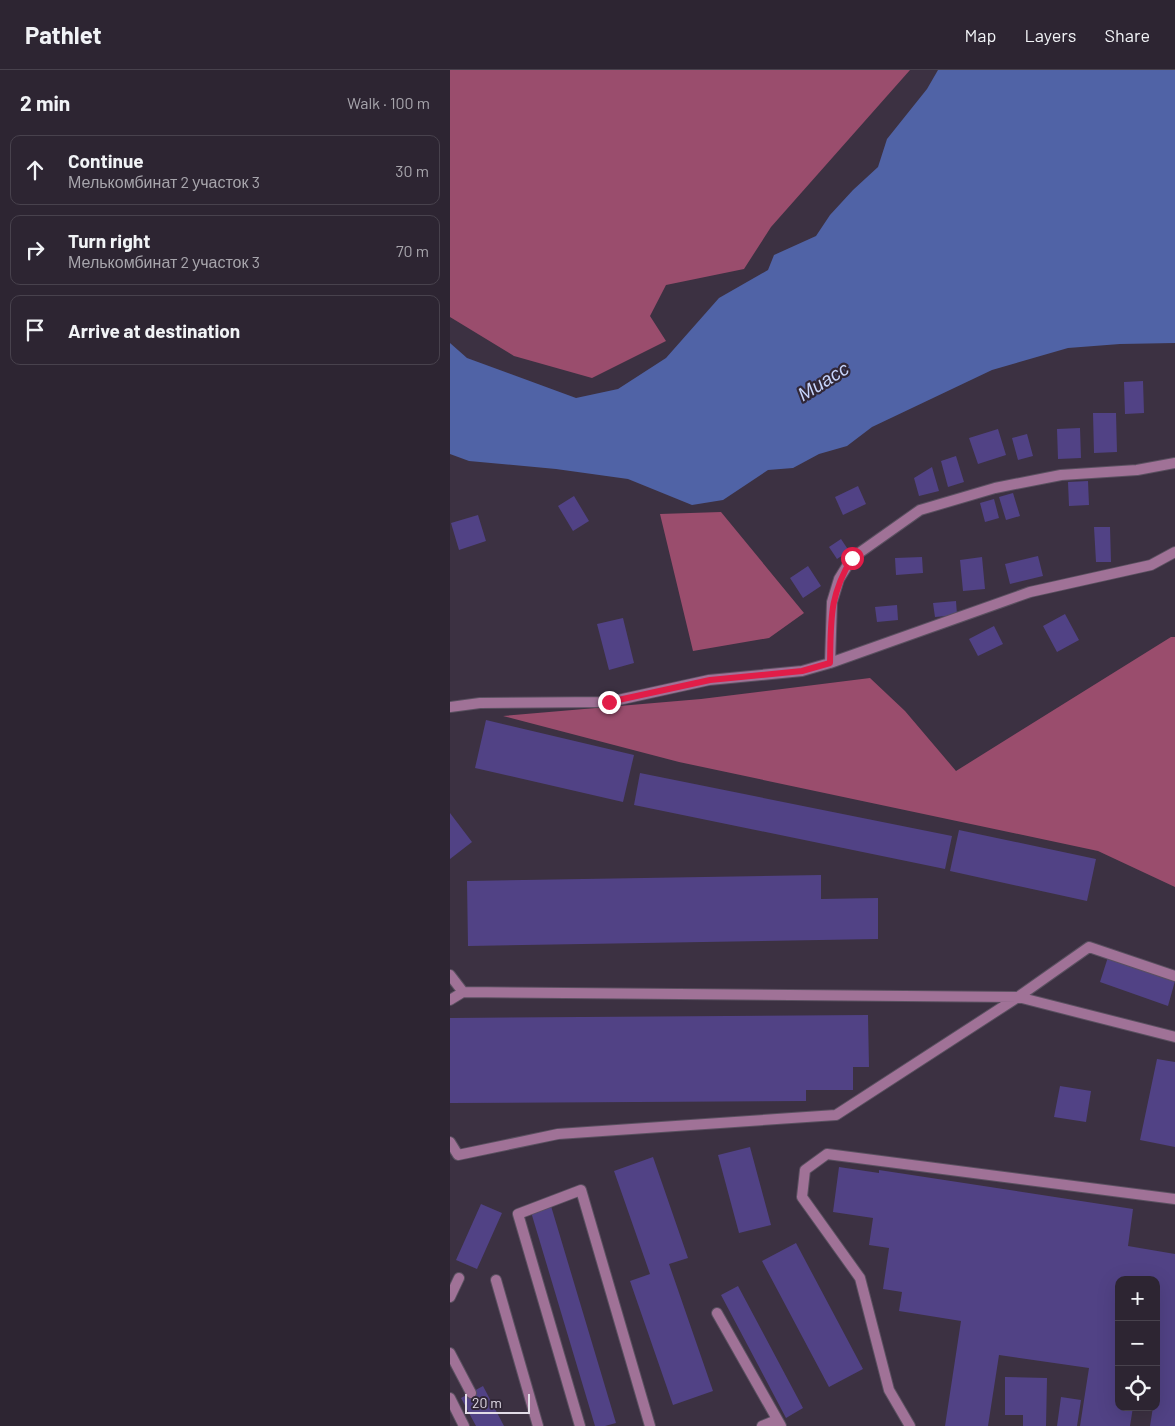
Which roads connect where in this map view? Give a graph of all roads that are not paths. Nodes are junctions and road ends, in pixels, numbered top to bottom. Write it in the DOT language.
graph roads {
  1 [pos="1174,466"];
  2 [pos="1175,552"];
  3 [pos="830,663"];
  4 [pos="450,707"];
  5 [pos="450,975"];
  6 [pos="1175,976"];
  7 [pos="464,992"];
  8 [pos="1018,997"];
  9 [pos="450,1000"];
  10 [pos="1175,1037"];
  11 [pos="450,1142"];
  12 [pos="1175,1200"];
  13 [pos="459,1278"];
  14 [pos="496,1280"];
  15 [pos="450,1297"];
  16 [pos="716,1313"];
  17 [pos="450,1353"];
  18 [pos="470,1393"];
  19 [pos="450,1398"];
  20 [pos="779,1423"];
  21 [pos="464,1426"];
  22 [pos="538,1426"];
  23 [pos="580,1426"];
  24 [pos="650,1426"];
  25 [pos="762,1426"];
  26 [pos="910,1426"];
  1 -- 3 [label="street"];
  2 -- 3 [label="street"];
  3 -- 4 [label="street"];
  5 -- 7 [label="street"];
  6 -- 8 [label="street"];
  7 -- 8 [label="street"];
  7 -- 9 [label="street"];
  8 -- 10 [label="street"];
  8 -- 11 [label="street"];
  12 -- 26 [label="street"];
  13 -- 15 [label="street"];
  14 -- 22 [label="street"];
  16 -- 20 [label="street"];
  17 -- 18 [label="street"];
  19 -- 21 [label="street"];
  20 -- 25 [label="street"];
  23 -- 24 [label="street"];
}
